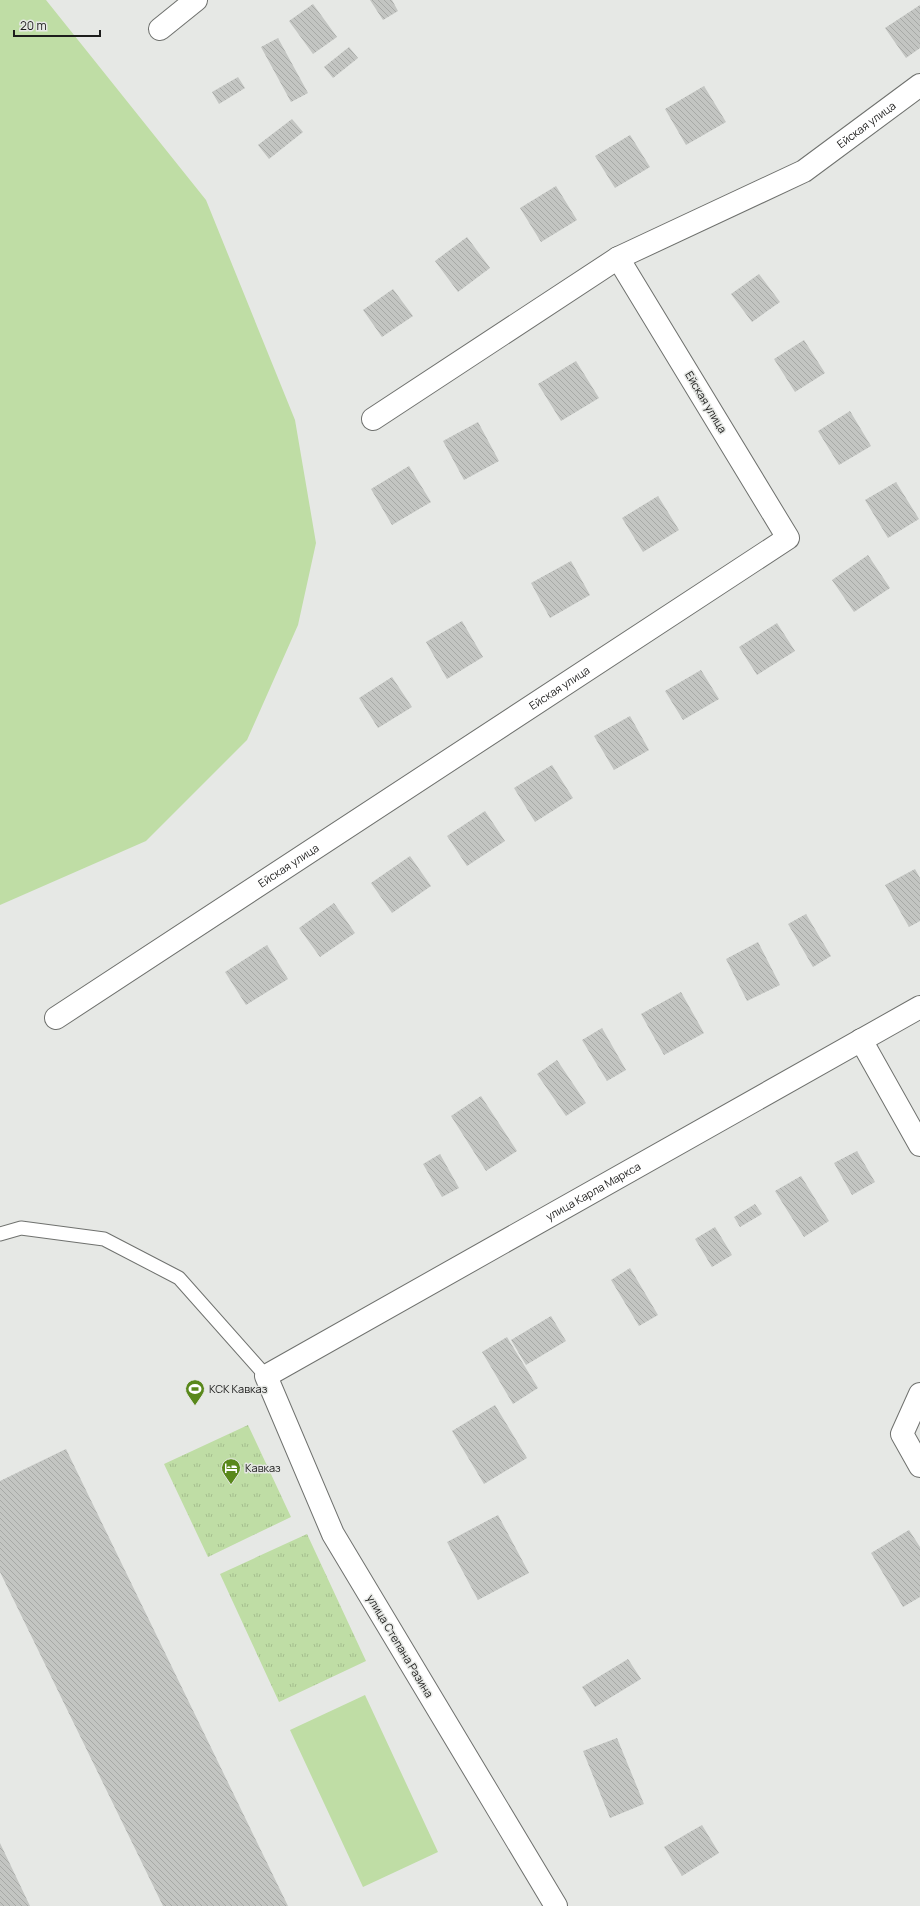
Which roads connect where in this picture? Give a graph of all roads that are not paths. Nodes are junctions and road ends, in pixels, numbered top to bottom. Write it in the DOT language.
graph roads {
  1 [pos="196,0"];
  2 [pos="160,29"];
  3 [pos="920,85"];
  4 [pos="618,258"];
  5 [pos="373,420"];
  6 [pos="920,1007"];
  7 [pos="56,1018"];
  8 [pos="861,1040"];
  9 [pos="920,1145"];
  10 [pos="0,1234"];
  11 [pos="266,1376"];
  12 [pos="920,1394"];
  13 [pos="920,1466"];
  14 [pos="556,1906"];
  1 -- 2 [label="street"];
  3 -- 4 [label="street, Ейская улица"];
  4 -- 5 [label="street, Ейская улица"];
  4 -- 7 [label="street, Ейская улица"];
  6 -- 8 [label="street, улица Карла Маркса"];
  8 -- 9 [label="street"];
  8 -- 11 [label="street, улица Карла Маркса"];
  10 -- 11 [label="lane"];
  11 -- 14 [label="street, улица Степана Разина"];
  12 -- 13 [label="street"];
}
